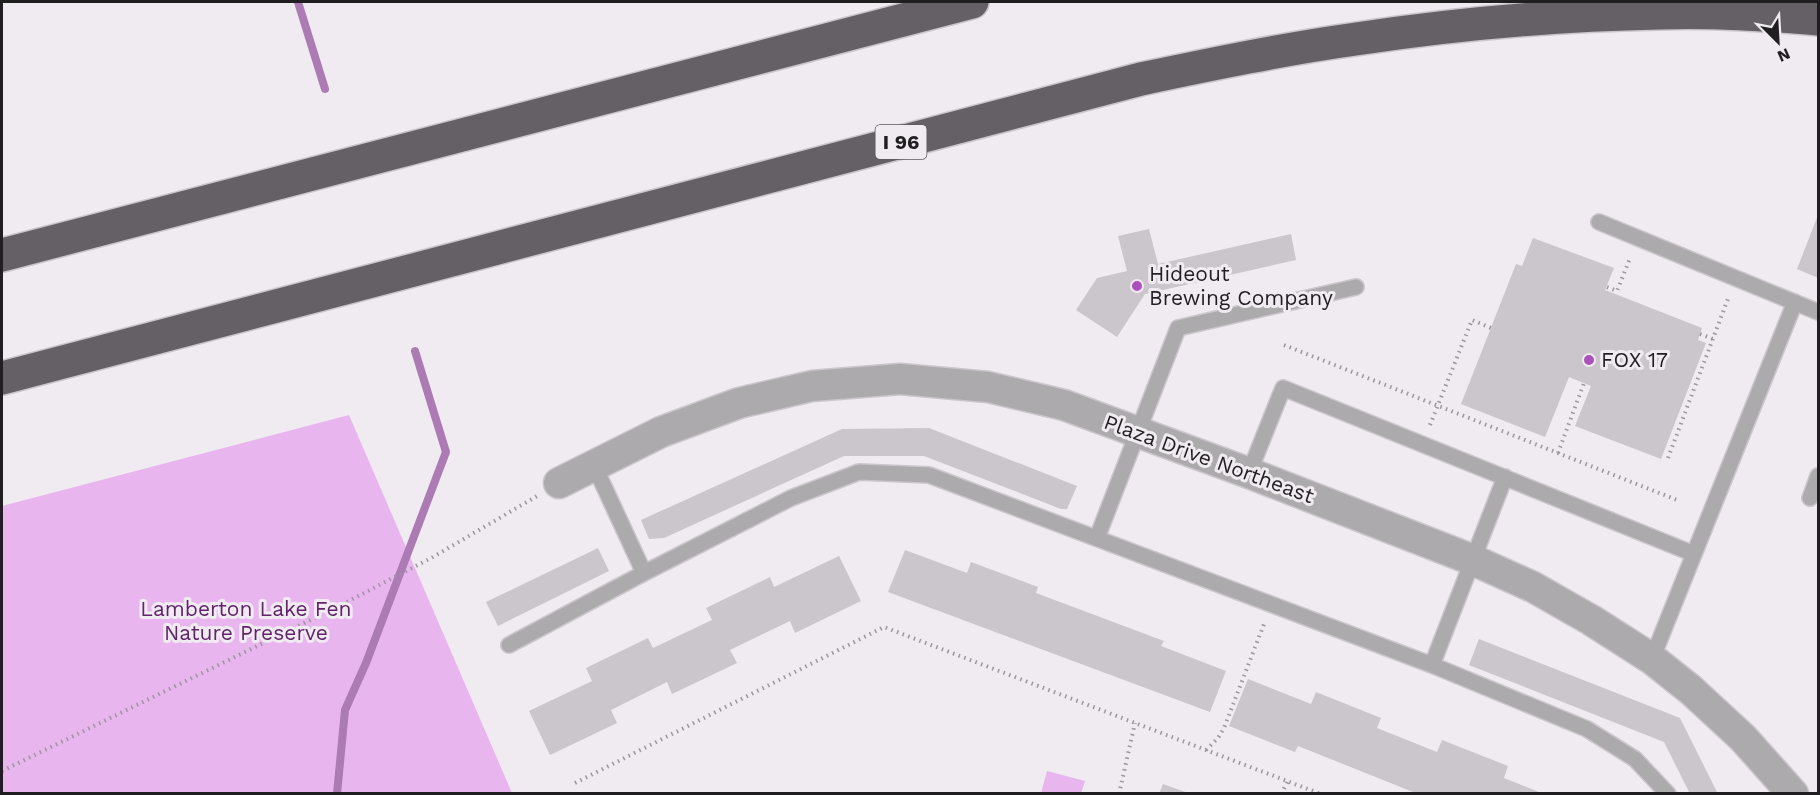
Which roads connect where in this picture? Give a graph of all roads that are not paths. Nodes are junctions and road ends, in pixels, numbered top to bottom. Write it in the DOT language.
graph roads {
  1 [pos="972,2"];
  2 [pos="1818,19"];
  3 [pos="1599,222"];
  4 [pos="2,255"];
  5 [pos="1356,287"];
  6 [pos="1796,302"];
  7 [pos="1818,312"];
  8 [pos="2,378"];
  9 [pos="1138,432"];
  10 [pos="594,465"];
  11 [pos="1249,473"];
  12 [pos="1818,476"];
  13 [pos="1505,477"];
  14 [pos="559,483"];
  15 [pos="1810,498"];
  16 [pos="1097,538"];
  17 [pos="1694,554"];
  18 [pos="1473,560"];
  19 [pos="644,573"];
  20 [pos="509,645"];
  21 [pos="1652,660"];
  22 [pos="1432,665"];
  23 [pos="1668,794"];
  24 [pos="1792,794"];
  1 -- 4 [label="highway"];
  2 -- 8 [label="highway, I 96"];
  3 -- 6 [label="lane"];
  5 -- 9 [label="lane"];
  6 -- 7 [label="lane"];
  6 -- 17 [label="lane"];
  9 -- 10 [label="street, Plaza Drive Northeast"];
  9 -- 11 [label="street, Plaza Drive Northeast"];
  9 -- 16 [label="lane"];
  10 -- 14 [label="street, Plaza Drive Northeast"];
  10 -- 19 [label="lane"];
  11 -- 13 [label="lane"];
  11 -- 18 [label="street, Plaza Drive Northeast"];
  12 -- 15 [label="lane"];
  13 -- 17 [label="lane"];
  13 -- 18 [label="lane"];
  16 -- 19 [label="lane"];
  16 -- 22 [label="lane"];
  17 -- 21 [label="lane"];
  18 -- 21 [label="street, Plaza Drive Northeast"];
  18 -- 22 [label="lane"];
  19 -- 20 [label="lane"];
  21 -- 24 [label="street, Plaza Drive Northeast"];
  22 -- 23 [label="lane"];
}
